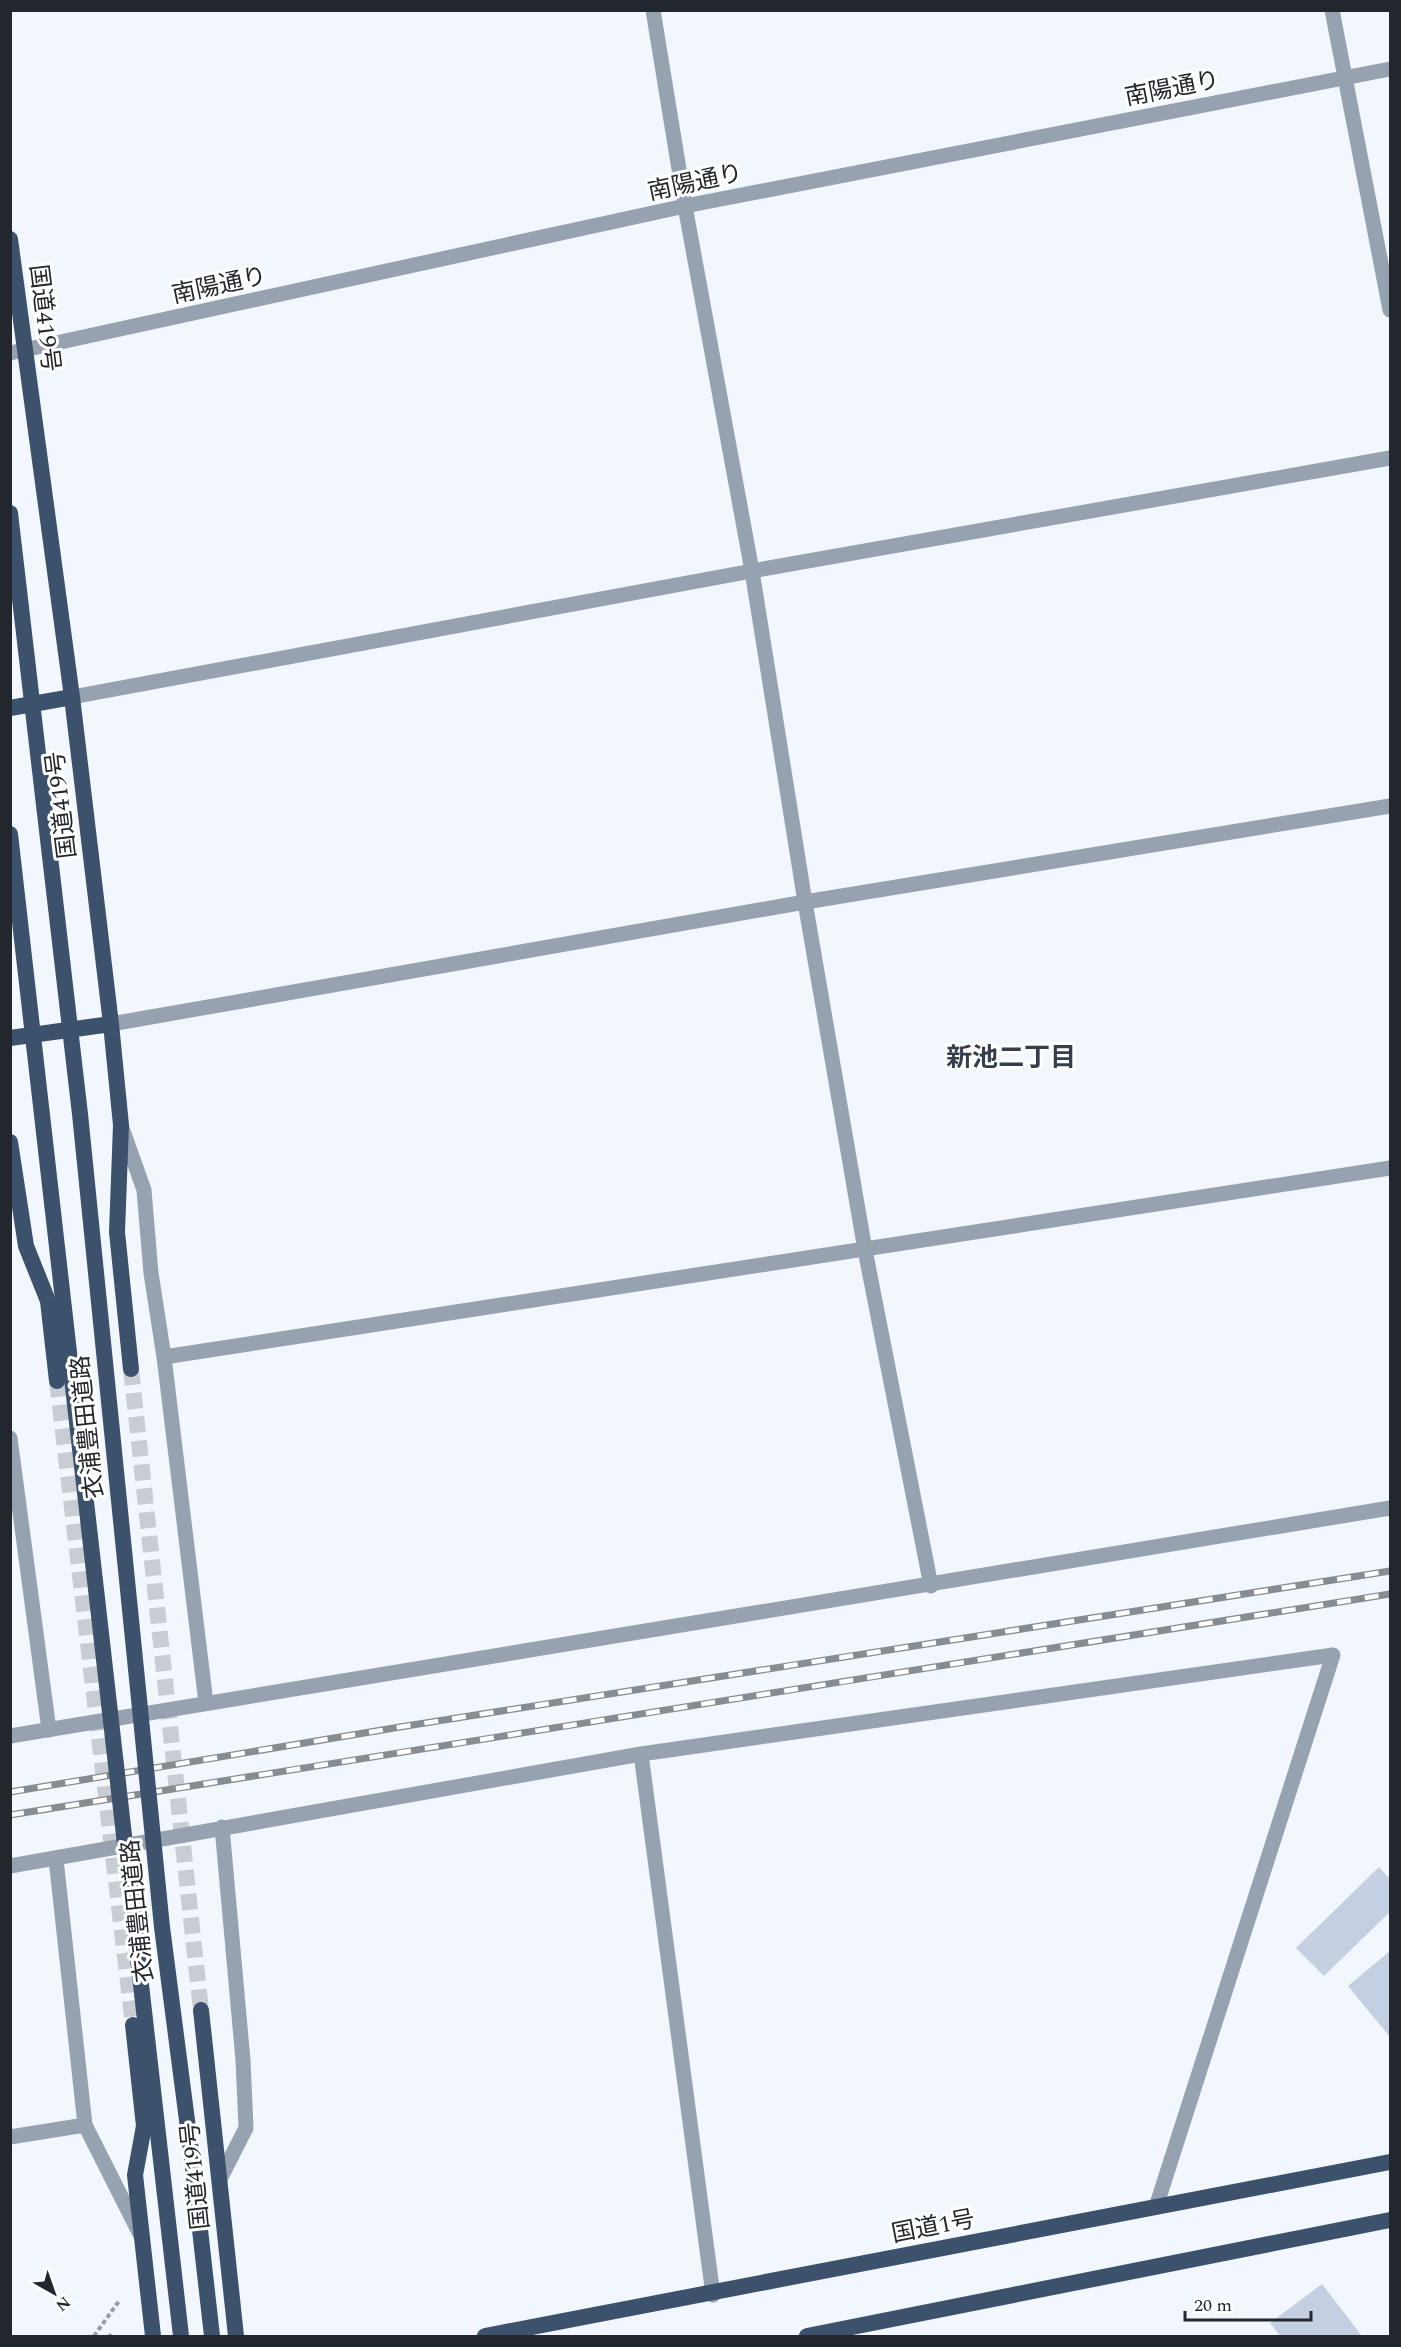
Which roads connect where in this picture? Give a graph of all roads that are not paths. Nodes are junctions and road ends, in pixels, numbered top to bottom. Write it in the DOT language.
graph roads {
  1 [pos="653,10"];
  2 [pos="1332,10"];
  3 [pos="1390,69"];
  4 [pos="1345,78"];
  5 [pos="685,206"];
  6 [pos="10,239"];
  7 [pos="1390,310"];
  8 [pos="17,352"];
  9 [pos="1390,458"];
  10 [pos="10,513"];
  11 [pos="752,571"];
  12 [pos="72,697"];
  13 [pos="10,708"];
  14 [pos="1390,806"];
  15 [pos="10,834"];
  16 [pos="805,902"];
  17 [pos="111,1024"];
  18 [pos="10,1038"];
  19 [pos="121,1125"];
  20 [pos="10,1142"];
  21 [pos="1390,1168"];
  22 [pos="865,1250"];
  23 [pos="164,1357"];
  24 [pos="131,1368"];
  25 [pos="57,1381"];
  26 [pos="10,1438"];
  27 [pos="1390,1509"];
  28 [pos="931,1586"];
  29 [pos="206,1703"];
  30 [pos="49,1730"];
  31 [pos="10,1736"];
  32 [pos="641,1754"];
  33 [pos="222,1827"];
  34 [pos="56,1858"];
  35 [pos="10,1866"];
  36 [pos="201,2010"];
  37 [pos="133,2025"];
  38 [pos="85,2125"];
  39 [pos="10,2137"];
  40 [pos="1390,2162"];
  41 [pos="220,2179"];
  42 [pos="1156,2207"];
  43 [pos="1390,2220"];
  44 [pos="141,2236"];
  45 [pos="712,2295"];
  46 [pos="153,2337"];
  47 [pos="182,2337"];
  48 [pos="212,2337"];
  49 [pos="236,2337"];
  50 [pos="485,2337"];
  51 [pos="807,2337"];
  1 -- 5 [label="street"];
  2 -- 4 [label="street"];
  3 -- 4 [label="street, 南陽通り"];
  4 -- 5 [label="street, 南陽通り"];
  4 -- 7 [label="street"];
  5 -- 8 [label="street, 南陽通り"];
  5 -- 11 [label="street"];
  6 -- 8 [label="highway, 国道419号"];
  8 -- 12 [label="highway, 国道419号"];
  9 -- 11 [label="street"];
  10 -- 48 [label="highway, 衣浦豊田道路, bridge"];
  11 -- 12 [label="street"];
  11 -- 16 [label="street"];
  12 -- 13 [label="highway"];
  12 -- 17 [label="highway, 国道419号"];
  14 -- 16 [label="street"];
  15 -- 47 [label="highway, 衣浦豊田道路, bridge"];
  16 -- 17 [label="street"];
  16 -- 22 [label="street"];
  17 -- 18 [label="highway"];
  17 -- 19 [label="highway, 国道419号"];
  19 -- 23 [label="street"];
  19 -- 24 [label="highway, 国道419号"];
  20 -- 25 [label="highway"];
  21 -- 22 [label="street"];
  22 -- 23 [label="street"];
  22 -- 28 [label="street"];
  23 -- 29 [label="street"];
  26 -- 30 [label="street"];
  27 -- 28 [label="street"];
  28 -- 29 [label="street"];
  29 -- 30 [label="street"];
  30 -- 31 [label="street"];
  32 -- 33 [label="street"];
  32 -- 42 [label="street"];
  32 -- 45 [label="street"];
  33 -- 34 [label="street"];
  33 -- 41 [label="street"];
  34 -- 35 [label="street"];
  34 -- 38 [label="street"];
  36 -- 41 [label="highway, 国道419号"];
  37 -- 44 [label="highway, 国道419号"];
  38 -- 39 [label="street"];
  38 -- 44 [label="street"];
  40 -- 42 [label="highway, 国道1号"];
  41 -- 49 [label="highway, 国道419号"];
  42 -- 45 [label="highway, 国道1号"];
  43 -- 51 [label="highway"];
  44 -- 46 [label="highway, 国道419号"];
  45 -- 50 [label="highway, 国道1号"];
}
